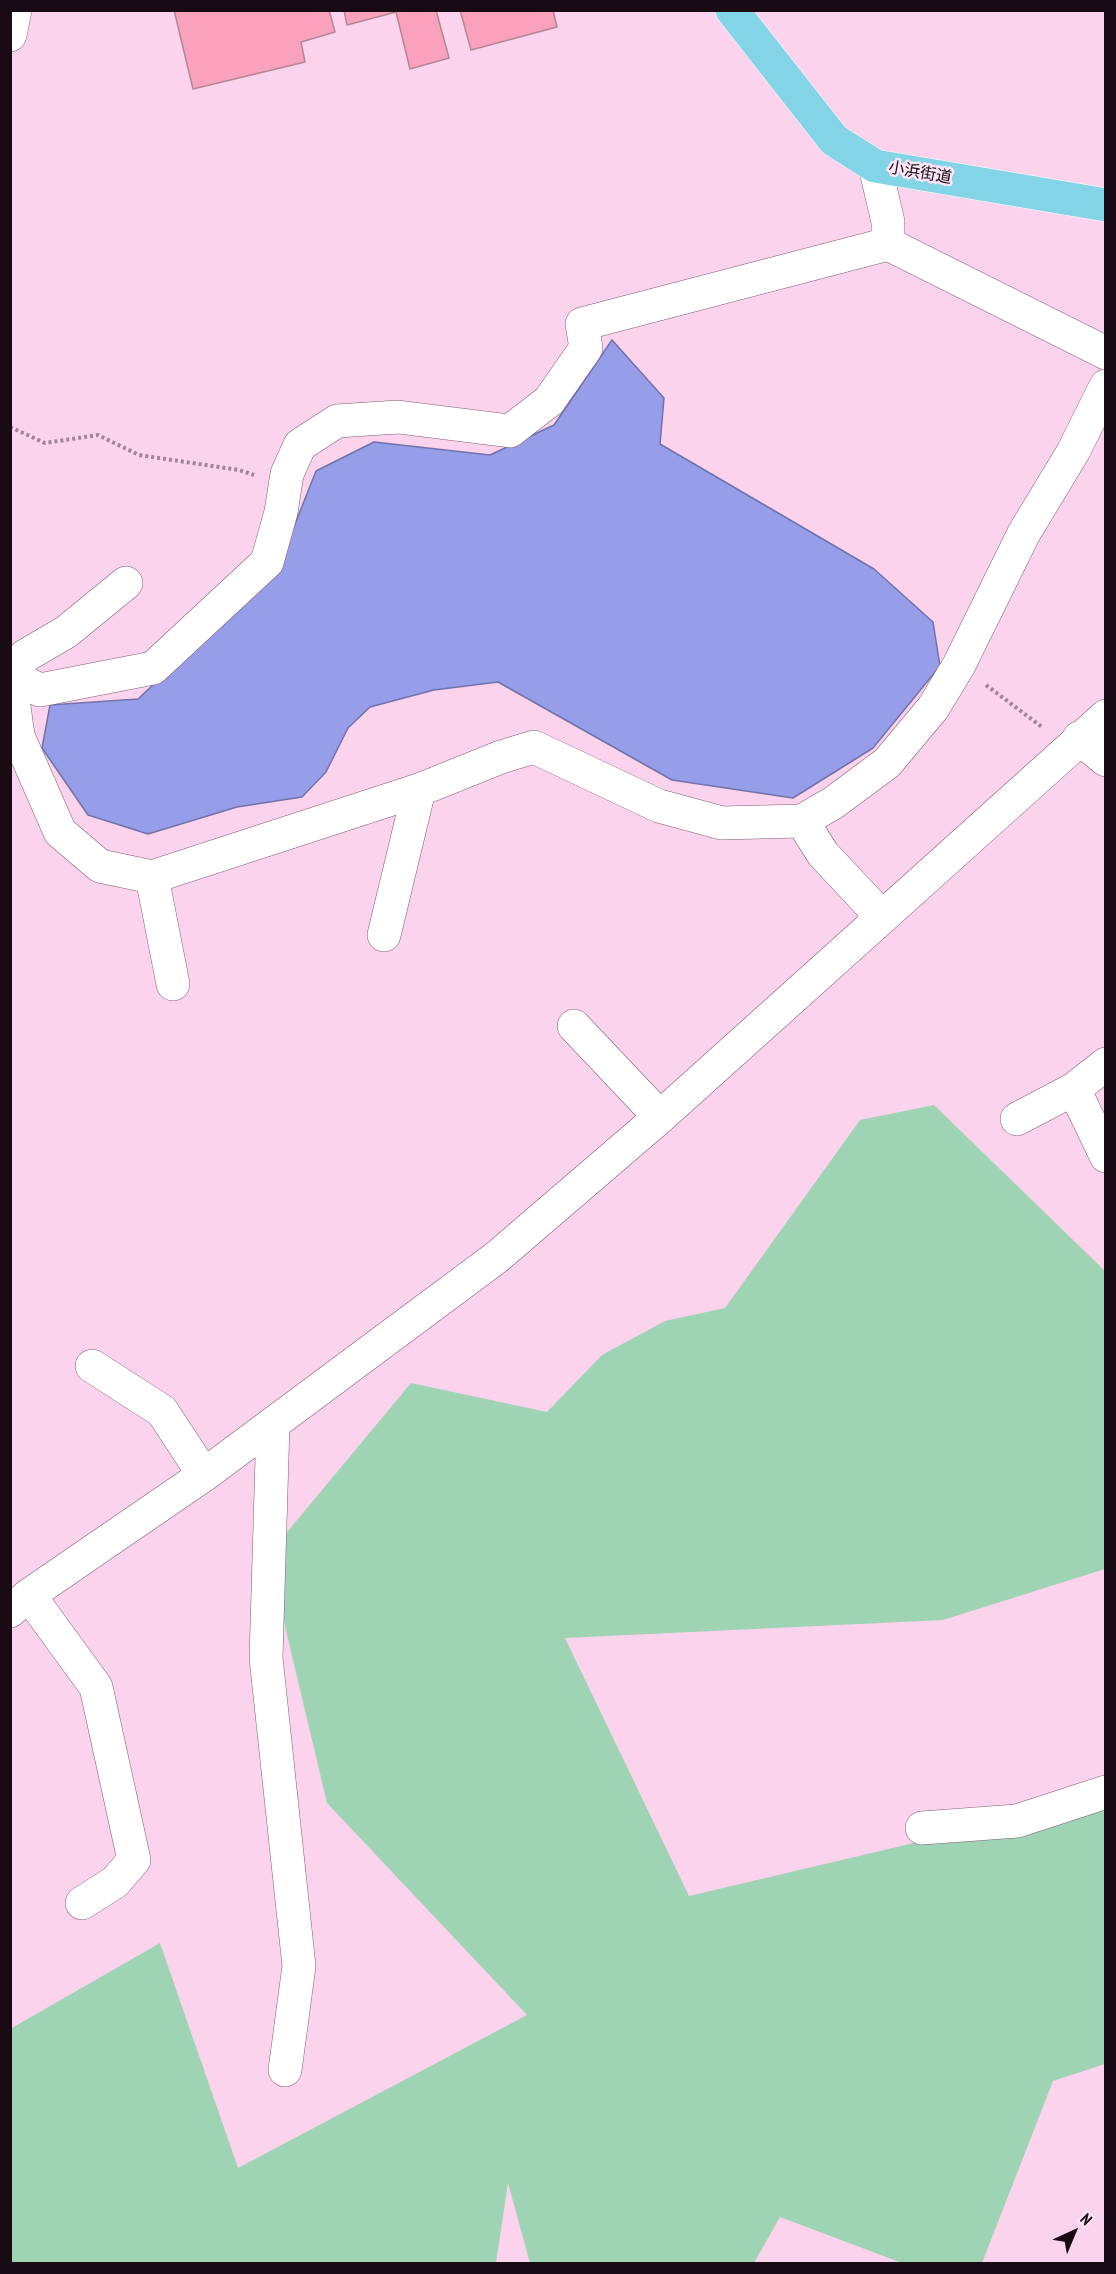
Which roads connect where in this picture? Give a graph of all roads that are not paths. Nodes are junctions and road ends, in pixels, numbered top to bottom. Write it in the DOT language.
graph roads {
  1 [pos="15,10"];
  2 [pos="732,10"];
  3 [pos="10,35"];
  4 [pos="875,166"];
  5 [pos="1106,205"];
  6 [pos="888,244"];
  7 [pos="1106,353"];
  8 [pos="1106,386"];
  9 [pos="126,583"];
  10 [pos="10,676"];
  11 [pos="1106,716"];
  12 [pos="1074,743"];
  13 [pos="1106,760"];
  14 [pos="419,790"];
  15 [pos="802,820"];
  16 [pos="152,878"];
  17 [pos="882,917"];
  18 [pos="384,935"];
  19 [pos="173,984"];
  20 [pos="574,1026"];
  21 [pos="1106,1064"];
  22 [pos="1074,1089"];
  23 [pos="660,1117"];
  24 [pos="1017,1119"];
  25 [pos="1106,1156"];
  26 [pos="92,1366"];
  27 [pos="273,1424"];
  28 [pos="204,1475"];
  29 [pos="20,1603"];
  30 [pos="1106,1792"];
  31 [pos="922,1828"];
  32 [pos="82,1903"];
  33 [pos="285,2070"];
  1 -- 3 [label="street"];
  2 -- 4 [label="main road, 小浜街道"];
  4 -- 5 [label="main road, 小浜街道"];
  4 -- 6 [label="street"];
  6 -- 7 [label="street"];
  6 -- 10 [label="street"];
  8 -- 15 [label="street"];
  9 -- 10 [label="street"];
  10 -- 16 [label="street"];
  11 -- 12 [label="street"];
  12 -- 13 [label="street"];
  12 -- 17 [label="street"];
  14 -- 15 [label="street"];
  14 -- 16 [label="street"];
  14 -- 18 [label="street"];
  15 -- 17 [label="street"];
  16 -- 19 [label="street"];
  17 -- 23 [label="street"];
  20 -- 23 [label="street"];
  21 -- 22 [label="street"];
  22 -- 24 [label="street"];
  22 -- 25 [label="street"];
  23 -- 27 [label="street"];
  26 -- 28 [label="street"];
  27 -- 28 [label="street"];
  27 -- 33 [label="street"];
  28 -- 29 [label="street"];
  29 -- 32 [label="street"];
  30 -- 31 [label="street"];
}
